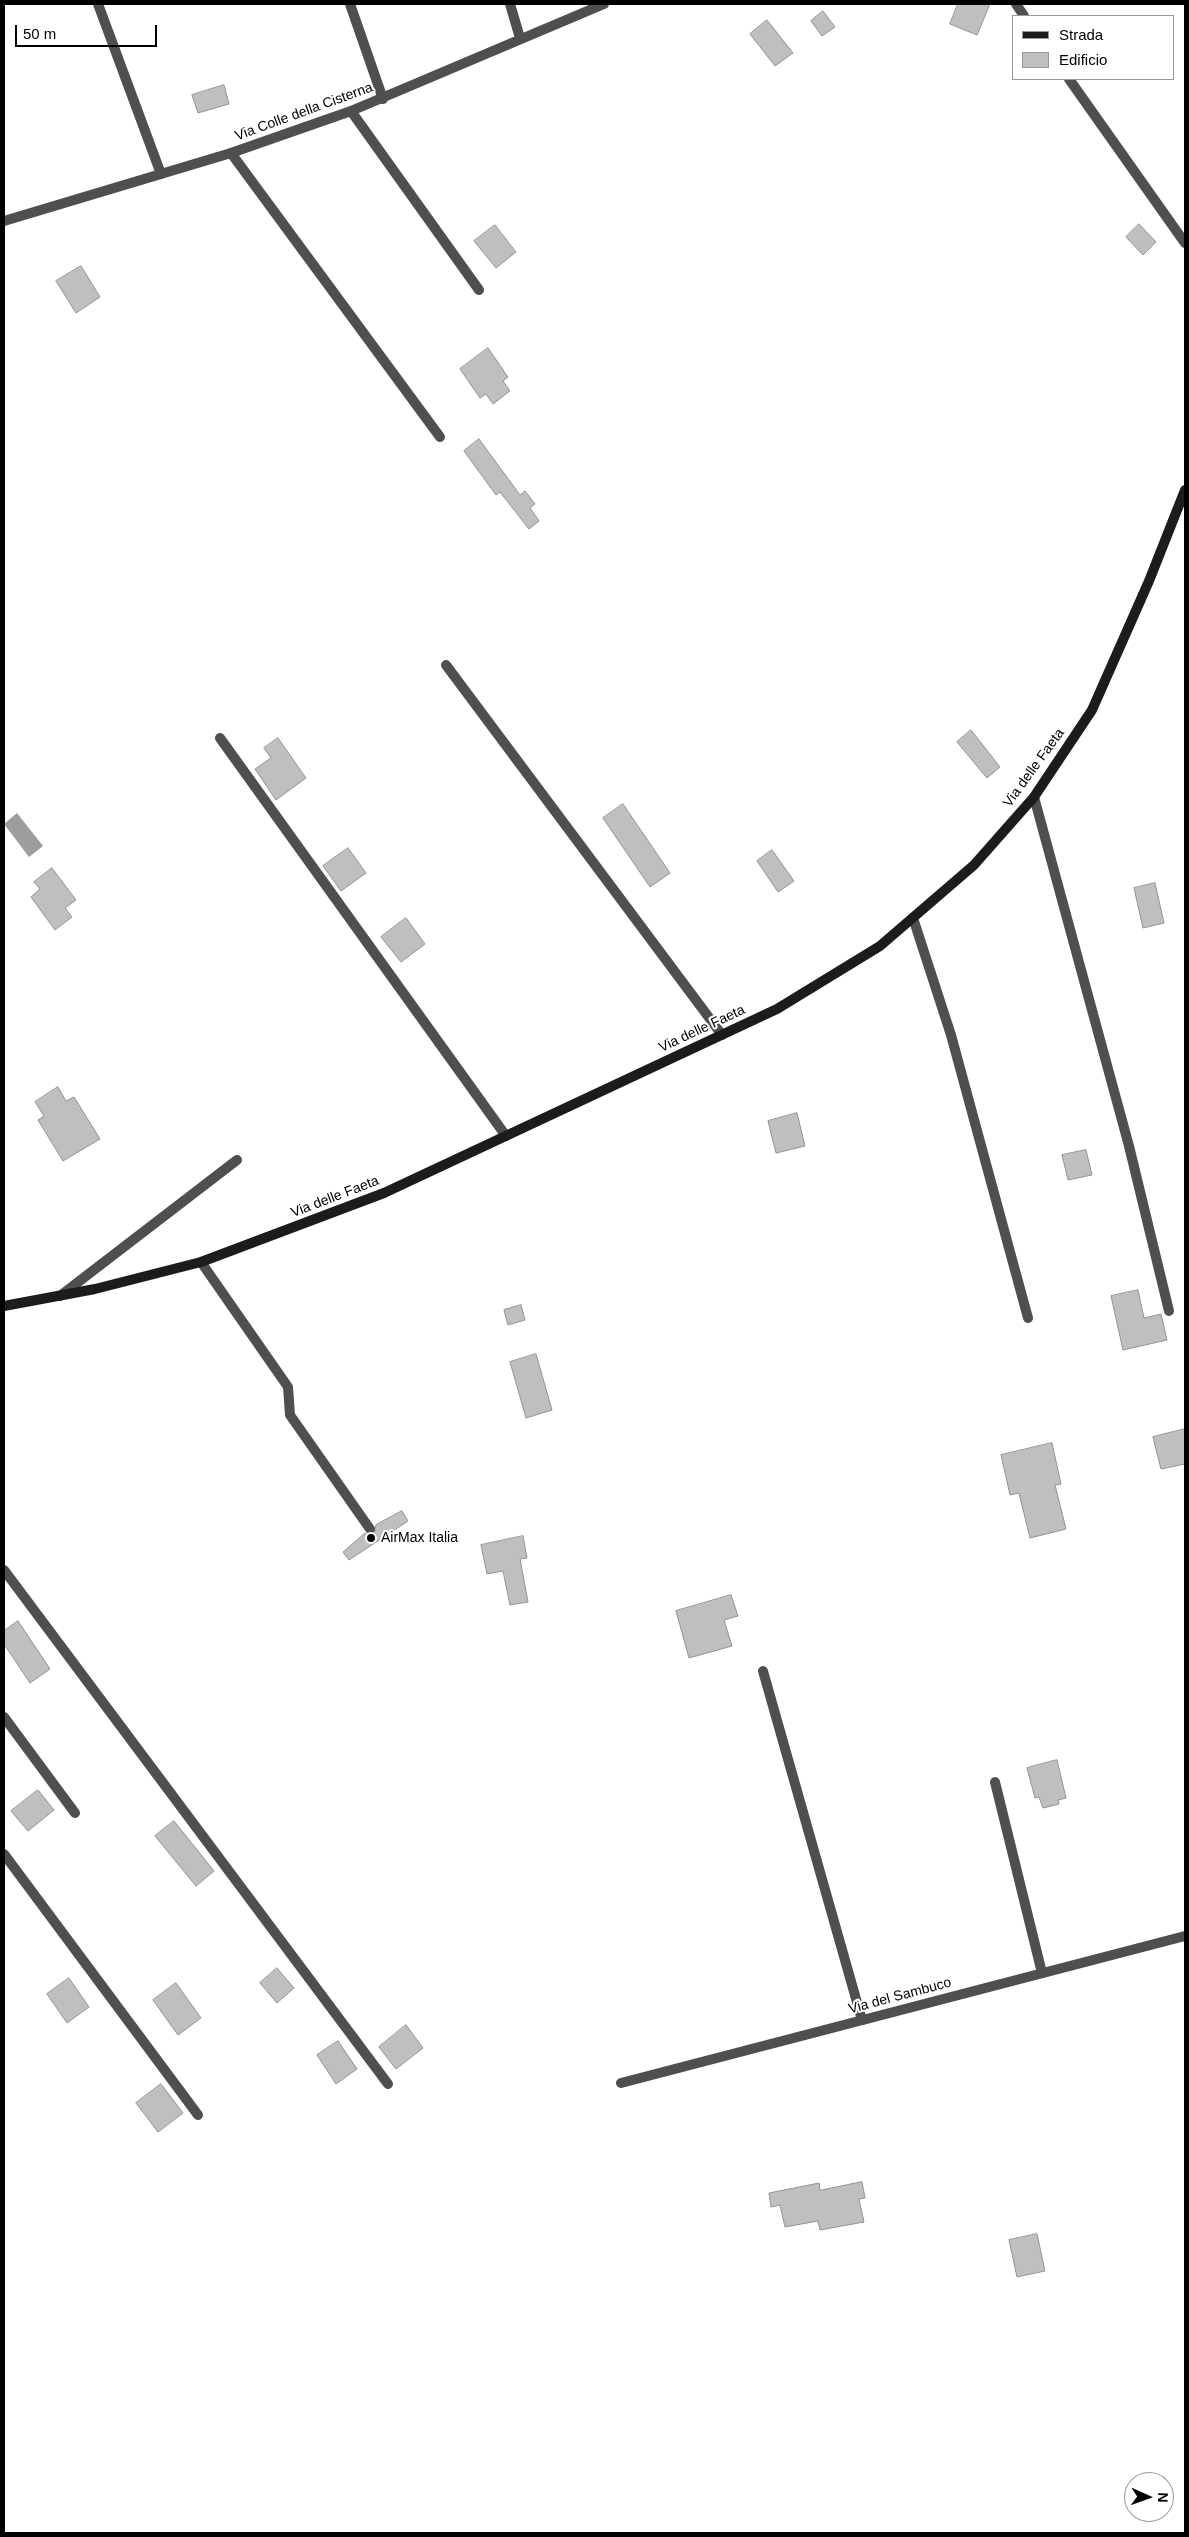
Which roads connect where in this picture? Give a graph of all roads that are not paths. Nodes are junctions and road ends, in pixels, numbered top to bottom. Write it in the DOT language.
graph roads {
  1 [pos="98,4"];
  2 [pos="350,4"];
  3 [pos="510,4"];
  4 [pos="604,4"];
  5 [pos="1016,4"];
  6 [pos="1023,15"];
  7 [pos="520,38"];
  8 [pos="1070,80"];
  9 [pos="382,99"];
  10 [pos="351,111"];
  11 [pos="231,153"];
  12 [pos="161,174"];
  13 [pos="4,221"];
  14 [pos="1185,243"];
  15 [pos="479,290"];
  16 [pos="440,437"];
  17 [pos="1185,490"];
  18 [pos="446,666"];
  19 [pos="220,738"];
  20 [pos="1034,798"];
  21 [pos="913,918"];
  22 [pos="722,1035"];
  23 [pos="506,1136"];
  24 [pos="237,1160"];
  25 [pos="201,1262"];
  26 [pos="60,1296"];
  27 [pos="4,1306"];
  28 [pos="1169,1311"];
  29 [pos="1028,1318"];
  30 [pos="370,1528"];
  31 [pos="4,1570"];
  32 [pos="763,1671"];
  33 [pos="4,1717"];
  34 [pos="996,1782"];
  35 [pos="76,1813"];
  36 [pos="4,1854"];
  37 [pos="1185,1936"];
  38 [pos="1042,1973"];
  39 [pos="862,2020"];
  40 [pos="621,2083"];
  41 [pos="388,2084"];
  42 [pos="198,2115"];
  1 -- 12 [label="street"];
  2 -- 9 [label="street"];
  3 -- 7 [label="street"];
  4 -- 7 [label="street, Via Colle della Cisterna"];
  5 -- 6 [label="street"];
  7 -- 9 [label="street, Via Colle della Cisterna"];
  8 -- 14 [label="street"];
  9 -- 10 [label="street, Via Colle della Cisterna"];
  10 -- 11 [label="street, Via Colle della Cisterna"];
  10 -- 15 [label="street"];
  11 -- 12 [label="street, Via Colle della Cisterna"];
  11 -- 16 [label="street"];
  12 -- 13 [label="street, Via Colle della Cisterna"];
  17 -- 20 [label="street, Via delle Faeta"];
  18 -- 22 [label="street"];
  19 -- 23 [label="street"];
  20 -- 21 [label="street, Via delle Faeta"];
  20 -- 28 [label="street"];
  21 -- 22 [label="street, Via delle Faeta"];
  21 -- 29 [label="street"];
  22 -- 23 [label="street, Via delle Faeta"];
  23 -- 25 [label="street, Via delle Faeta"];
  24 -- 26 [label="street"];
  25 -- 26 [label="street, Via delle Faeta"];
  25 -- 30 [label="street"];
  26 -- 27 [label="street, Via delle Faeta"];
  31 -- 41 [label="street"];
  32 -- 39 [label="street"];
  33 -- 35 [label="street"];
  34 -- 38 [label="street"];
  36 -- 42 [label="street"];
  37 -- 38 [label="street, Via del Sambuco"];
  38 -- 39 [label="street, Via del Sambuco"];
  39 -- 40 [label="street, Via del Sambuco"];
}
